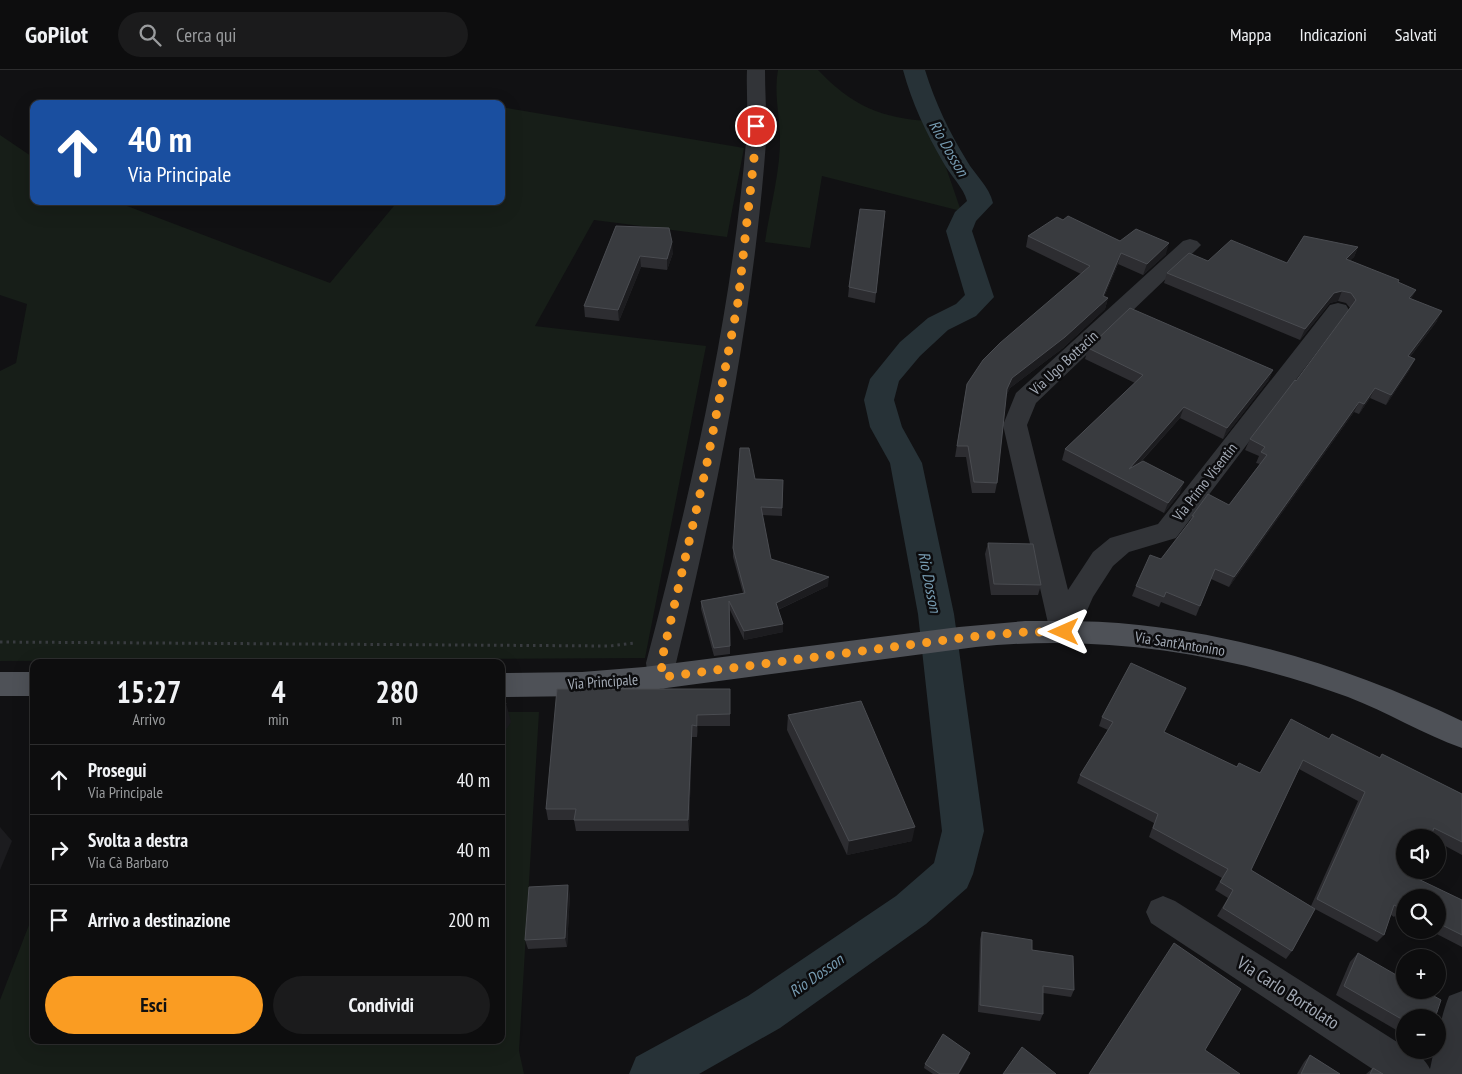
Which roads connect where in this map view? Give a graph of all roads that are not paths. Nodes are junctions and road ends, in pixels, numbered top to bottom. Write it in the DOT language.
graph roads {
  1 [pos="756,70"];
  2 [pos="1190,244"];
  3 [pos="1338,310"];
  4 [pos="1064,632"];
  5 [pos="884,648"];
  6 [pos="663,677"];
  7 [pos="0,684"];
  8 [pos="30,684"];
  9 [pos="505,684"];
  10 [pos="1462,735"];
  11 [pos="1163,912"];
  12 [pos="1462,1009"];
  13 [pos="1413,1074"];
  14 [pos="1447,1074"];
  1 -- 6 [label="street"];
  2 -- 4 [label="street, Via Ugo Bottacin"];
  3 -- 4 [label="street, Via Primo Visentin"];
  4 -- 5 [label="main road, Via Sant'Antonino"];
  4 -- 10 [label="main road, Via Sant'Antonino"];
  5 -- 6 [label="main road, Via Principale"];
  6 -- 9 [label="main road, Via Principale"];
  7 -- 8 [label="main road"];
  11 -- 13 [label="street, Via Carlo Bortolato"];
  12 -- 14 [label="street"];
}
